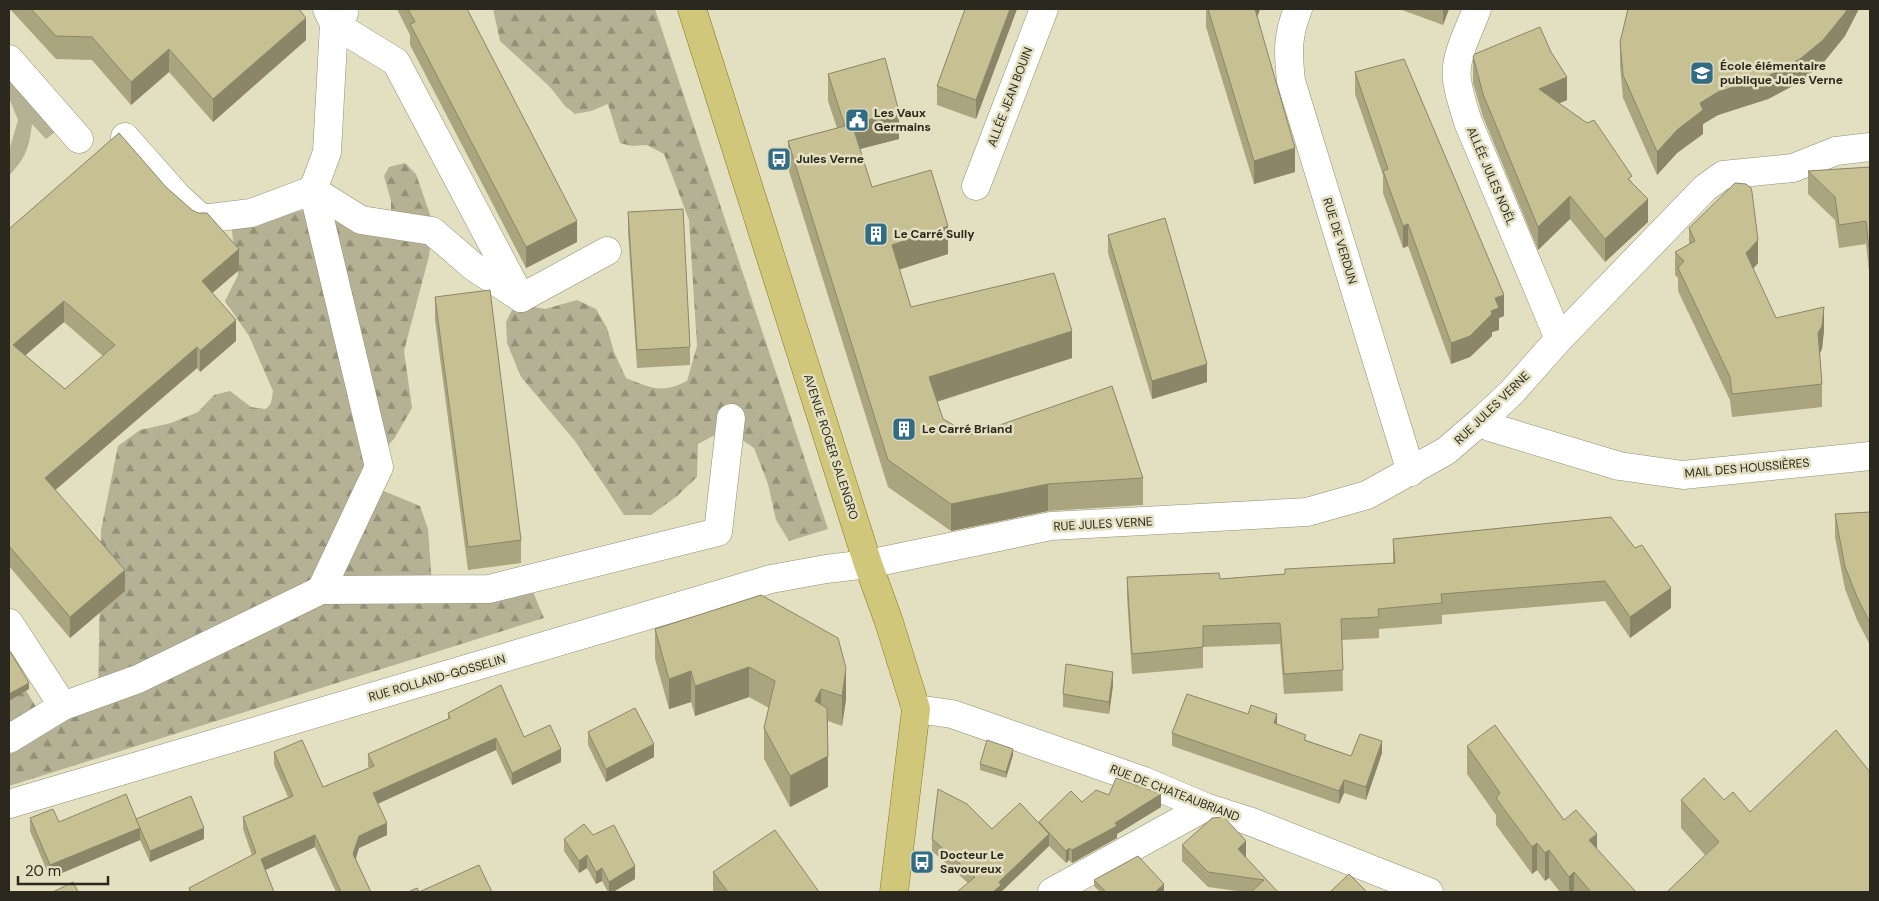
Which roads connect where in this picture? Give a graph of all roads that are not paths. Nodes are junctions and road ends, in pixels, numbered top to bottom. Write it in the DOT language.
graph roads {
  1 [pos="692,9"];
  2 [pos="1044,9"];
  3 [pos="1298,9"];
  4 [pos="1477,9"];
  5 [pos="336,14"];
  6 [pos="9,59"];
  7 [pos="126,137"];
  8 [pos="79,139"];
  9 [pos="1870,147"];
  10 [pos="976,186"];
  11 [pos="313,190"];
  12 [pos="607,251"];
  13 [pos="521,298"];
  14 [pos="1559,338"];
  15 [pos="731,418"];
  16 [pos="1482,420"];
  17 [pos="1870,456"];
  18 [pos="1411,472"];
  19 [pos="868,564"];
  20 [pos="321,590"];
  21 [pos="9,623"];
  22 [pos="63,706"];
  23 [pos="916,709"];
  24 [pos="9,739"];
  25 [pos="9,804"];
  26 [pos="1204,807"];
  27 [pos="894,892"];
  28 [pos="1052,892"];
  29 [pos="1430,892"];
  1 -- 19 [label="main road, AVENUE ROGER SALENGRO"];
  2 -- 10 [label="street, ALLÉE JEAN BOUIN"];
  3 -- 18 [label="street, RUE DE VERDUN"];
  4 -- 14 [label="street, ALLÉE JULES NOËL"];
  5 -- 11 [label="street"];
  5 -- 13 [label="street"];
  6 -- 8 [label="street"];
  7 -- 11 [label="street"];
  9 -- 14 [label="street, RUE JULES VERNE"];
  11 -- 13 [label="street"];
  11 -- 20 [label="street"];
  12 -- 13 [label="street"];
  14 -- 16 [label="street, RUE JULES VERNE"];
  15 -- 20 [label="street"];
  16 -- 17 [label="street, MAIL DES HOUSSIÈRES"];
  16 -- 18 [label="street, RUE JULES VERNE"];
  18 -- 19 [label="street, RUE JULES VERNE"];
  19 -- 23 [label="main road, AVENUE ROGER SALENGRO"];
  19 -- 25 [label="street, RUE ROLLAND-GOSSELIN"];
  20 -- 22 [label="street"];
  21 -- 22 [label="street"];
  22 -- 24 [label="street"];
  23 -- 26 [label="street, RUE DE CHATEAUBRIAND"];
  23 -- 27 [label="main road, AVENUE ROGER SALENGRO"];
  26 -- 28 [label="street"];
  26 -- 29 [label="street, RUE DE CHATEAUBRIAND"];
}
